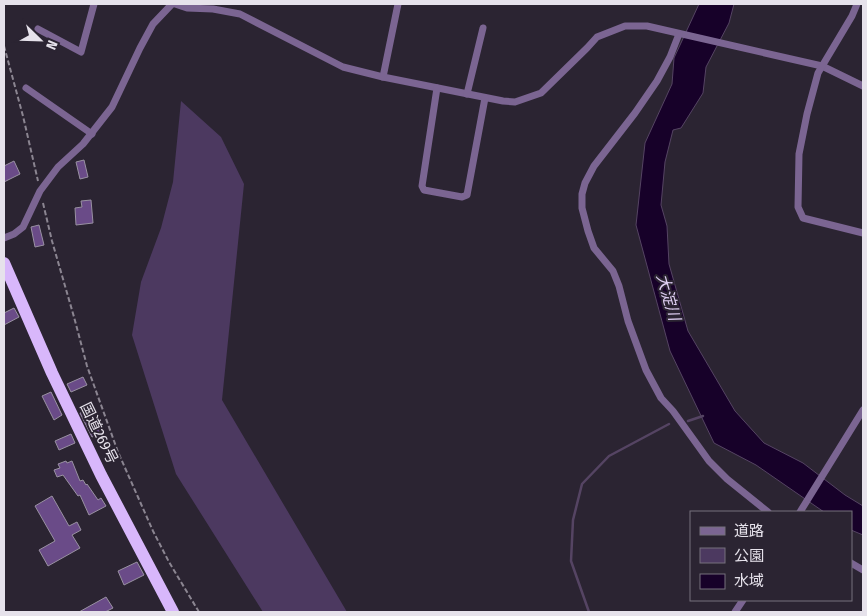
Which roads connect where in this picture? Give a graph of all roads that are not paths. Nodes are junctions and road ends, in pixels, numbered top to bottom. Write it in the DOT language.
graph roads {
  1 [pos="94,4"];
  2 [pos="173,4"];
  3 [pos="398,4"];
  4 [pos="858,4"];
  5 [pos="483,28"];
  6 [pos="38,29"];
  7 [pos="680,34"];
  8 [pos="822,66"];
  9 [pos="383,77"];
  10 [pos="863,86"];
  11 [pos="26,88"];
  12 [pos="437,88"];
  13 [pos="467,94"];
  14 [pos="485,98"];
  15 [pos="92,134"];
  16 [pos="863,233"];
  17 [pos="4,238"];
  18 [pos="4,263"];
  19 [pos="863,410"];
  20 [pos="767,511"];
  21 [pos="801,511"];
  22 [pos="852,564"];
  23 [pos="863,570"];
  24 [pos="742,601"];
  25 [pos="173,612"];
  26 [pos="735,612"];
  1 -- 6 [label="street"];
  2 -- 9 [label="street"];
  2 -- 15 [label="street"];
  3 -- 9 [label="street"];
  4 -- 8 [label="street"];
  5 -- 13 [label="street"];
  7 -- 8 [label="street"];
  7 -- 14 [label="street"];
  7 -- 20 [label="street"];
  8 -- 10 [label="street"];
  8 -- 16 [label="street"];
  9 -- 12 [label="street"];
  11 -- 15 [label="street"];
  12 -- 13 [label="street"];
  12 -- 14 [label="street"];
  13 -- 14 [label="street"];
  15 -- 17 [label="street"];
  18 -- 25 [label="highway, 国道269号"];
  19 -- 21 [label="street"];
  22 -- 23 [label="street"];
  24 -- 26 [label="street"];
}
